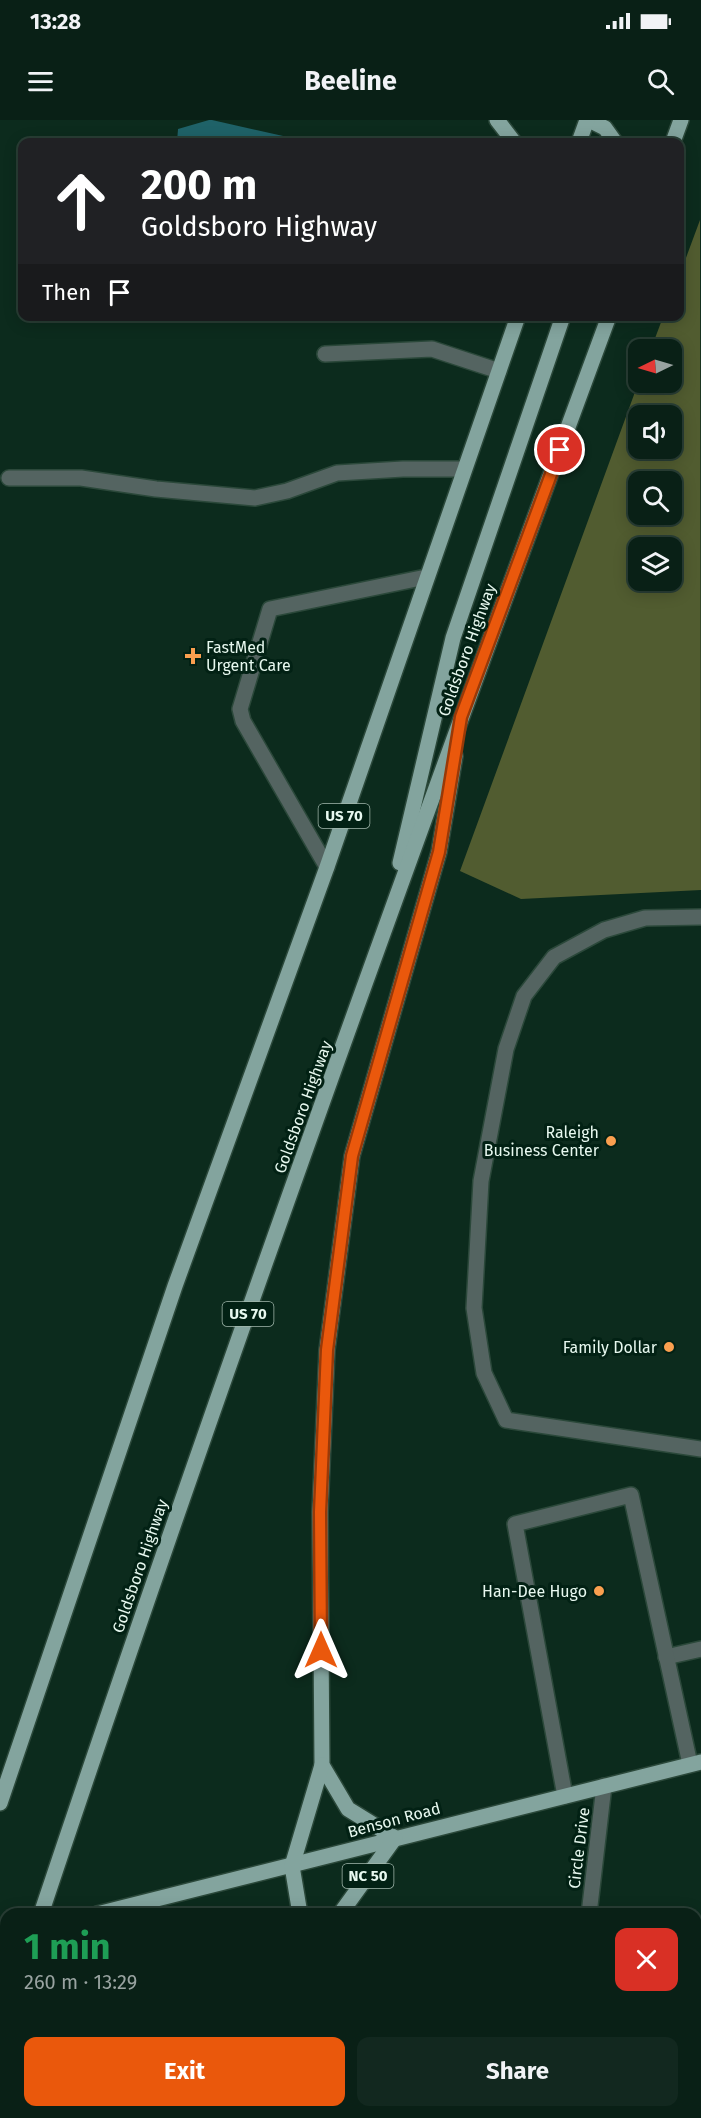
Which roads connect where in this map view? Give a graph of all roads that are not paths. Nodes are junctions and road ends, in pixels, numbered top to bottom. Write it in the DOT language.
graph roads {
  1 [pos="497,120"];
  2 [pos="588,120"];
  3 [pos="681,120"];
  4 [pos="511,138"];
  5 [pos="581,138"];
  6 [pos="613,138"];
  7 [pos="674,138"];
  8 [pos="516,321"];
  9 [pos="561,321"];
  10 [pos="607,321"];
  11 [pos="325,354"];
  12 [pos="499,371"];
  13 [pos="464,469"];
  14 [pos="9,478"];
  15 [pos="426,577"];
  16 [pos="461,717"];
  17 [pos="327,867"];
  18 [pos="701,917"];
  19 [pos="383,936"];
  20 [pos="701,1449"];
  21 [pos="701,1649"];
  22 [pos="666,1657"];
  23 [pos="695,1763"];
  24 [pos="322,1765"];
  25 [pos="604,1786"];
  26 [pos="565,1796"];
  27 [pos="0,1803"];
  28 [pos="395,1838"];
  29 [pos="292,1866"];
  30 [pos="43,1908"];
  31 [pos="122,1908"];
  32 [pos="299,1908"];
  33 [pos="344,1908"];
  34 [pos="590,1908"];
  1 -- 4 [label="main road"];
  2 -- 5 [label="main road"];
  2 -- 6 [label="main road"];
  3 -- 7 [label="main road"];
  8 -- 12 [label="main road, US 70"];
  9 -- 19 [label="main road"];
  10 -- 16 [label="main road, Goldsboro Highway / US 70"];
  11 -- 12 [label="street"];
  12 -- 13 [label="main road, US 70"];
  13 -- 14 [label="street"];
  13 -- 15 [label="main road, US 70"];
  15 -- 17 [label="main road, US 70"];
  15 -- 17 [label="street"];
  16 -- 19 [label="main road, Goldsboro Highway / US 70"];
  16 -- 24 [label="main road"];
  17 -- 27 [label="main road, US 70"];
  18 -- 20 [label="street"];
  19 -- 30 [label="main road, Goldsboro Highway / US 70"];
  21 -- 22 [label="street"];
  22 -- 23 [label="street"];
  22 -- 26 [label="street"];
  23 -- 25 [label="main road, Benson Road / NC 50"];
  24 -- 28 [label="main road"];
  24 -- 29 [label="main road"];
  25 -- 26 [label="main road, Benson Road / NC 50"];
  25 -- 34 [label="street, Circle Drive"];
  26 -- 28 [label="main road, Benson Road / NC 50"];
  28 -- 29 [label="main road, Benson Road / NC 50"];
  28 -- 33 [label="main road, NC 50"];
  29 -- 31 [label="main road, Benson Road / NC 50"];
  29 -- 32 [label="main road"];
}
